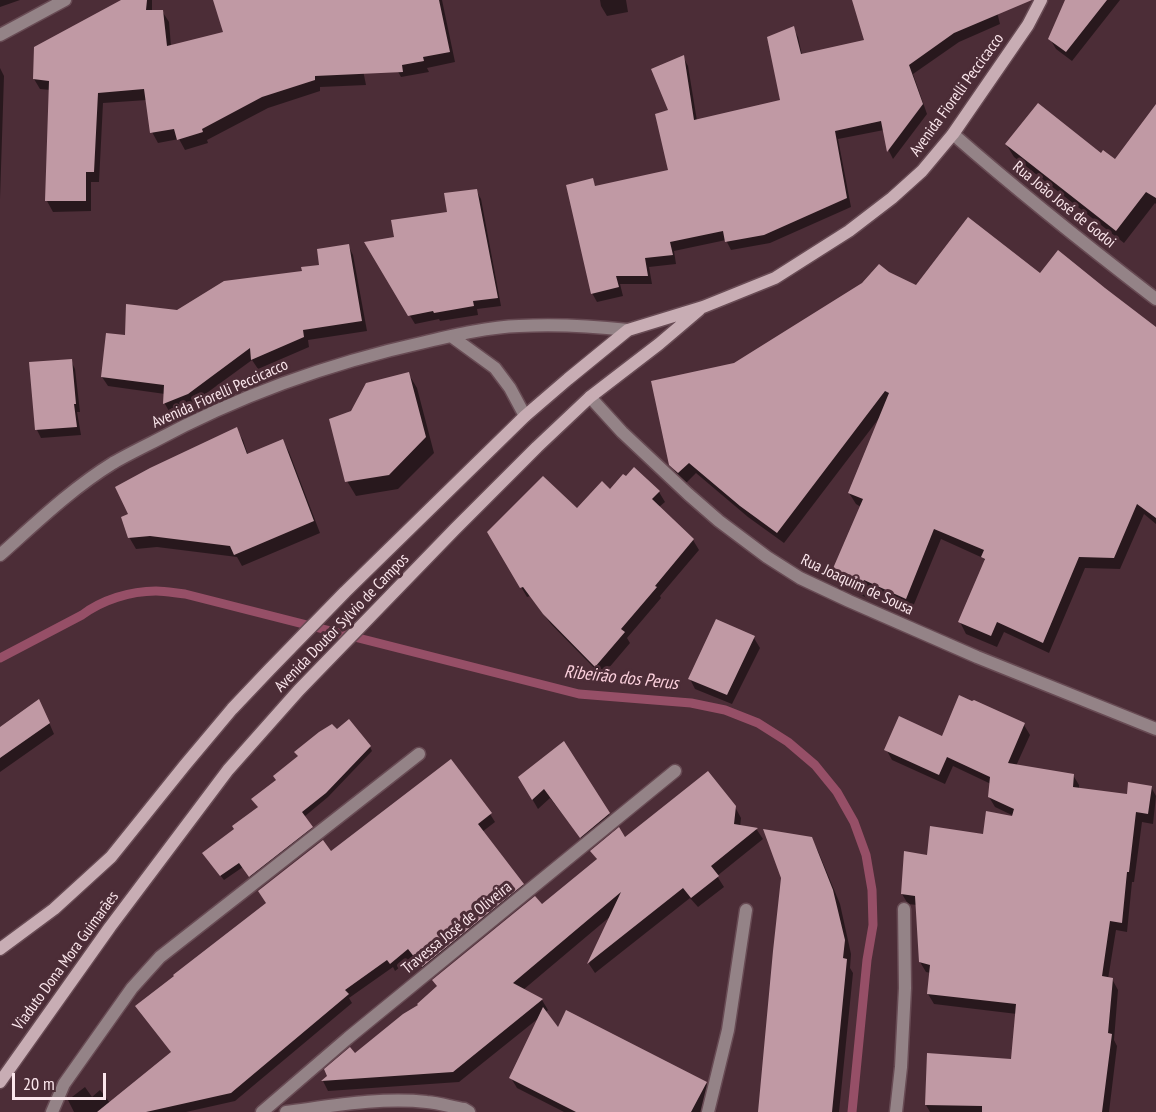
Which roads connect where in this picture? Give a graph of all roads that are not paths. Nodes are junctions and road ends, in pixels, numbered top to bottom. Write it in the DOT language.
graph roads {
  1 [pos="64,0"];
  2 [pos="1041,0"];
  3 [pos="0,35"];
  4 [pos="953,134"];
  5 [pos="1156,299"];
  6 [pos="703,307"];
  7 [pos="628,330"];
  8 [pos="451,336"];
  9 [pos="568,379"];
  10 [pos="590,397"];
  11 [pos="525,417"];
  12 [pos="0,555"];
  13 [pos="1156,729"];
  14 [pos="419,754"];
  15 [pos="675,771"];
  16 [pos="138,889"];
  17 [pos="904,909"];
  18 [pos="746,910"];
  19 [pos="0,949"];
  20 [pos="0,1082"];
  21 [pos="52,1112"];
  22 [pos="262,1112"];
  23 [pos="286,1112"];
  24 [pos="469,1112"];
  25 [pos="708,1112"];
  26 [pos="896,1112"];
  1 -- 3 [label="street"];
  2 -- 4 [label="main road, Avenida Fiorelli Peccicacco"];
  4 -- 5 [label="street, Rua João José de Godoi"];
  4 -- 6 [label="main road, Avenida Fiorelli Peccicacco"];
  6 -- 7 [label="main road, Avenida Fiorelli Peccicacco"];
  6 -- 10 [label="main road, Avenida Fiorelli Peccicacco"];
  7 -- 8 [label="street, Avenida Fiorelli Peccicacco"];
  7 -- 9 [label="main road, Avenida Fiorelli Peccicacco"];
  8 -- 11 [label="street"];
  8 -- 12 [label="street, Avenida Fiorelli Peccicacco"];
  9 -- 11 [label="main road, Avenida Doutor Sylvio de Campos"];
  10 -- 13 [label="street, Rua Joaquim de Sousa"];
  10 -- 16 [label="main road, Avenida Doutor Sylvio de Campos"];
  11 -- 19 [label="main road, Avenida Doutor Sylvio de Campos"];
  14 -- 21 [label="street"];
  15 -- 22 [label="street, Travessa José de Oliveira"];
  16 -- 20 [label="main road, Viaduto Dona Mora Guimarães"];
  17 -- 26 [label="street"];
  18 -- 25 [label="street"];
  23 -- 24 [label="street"];
}
